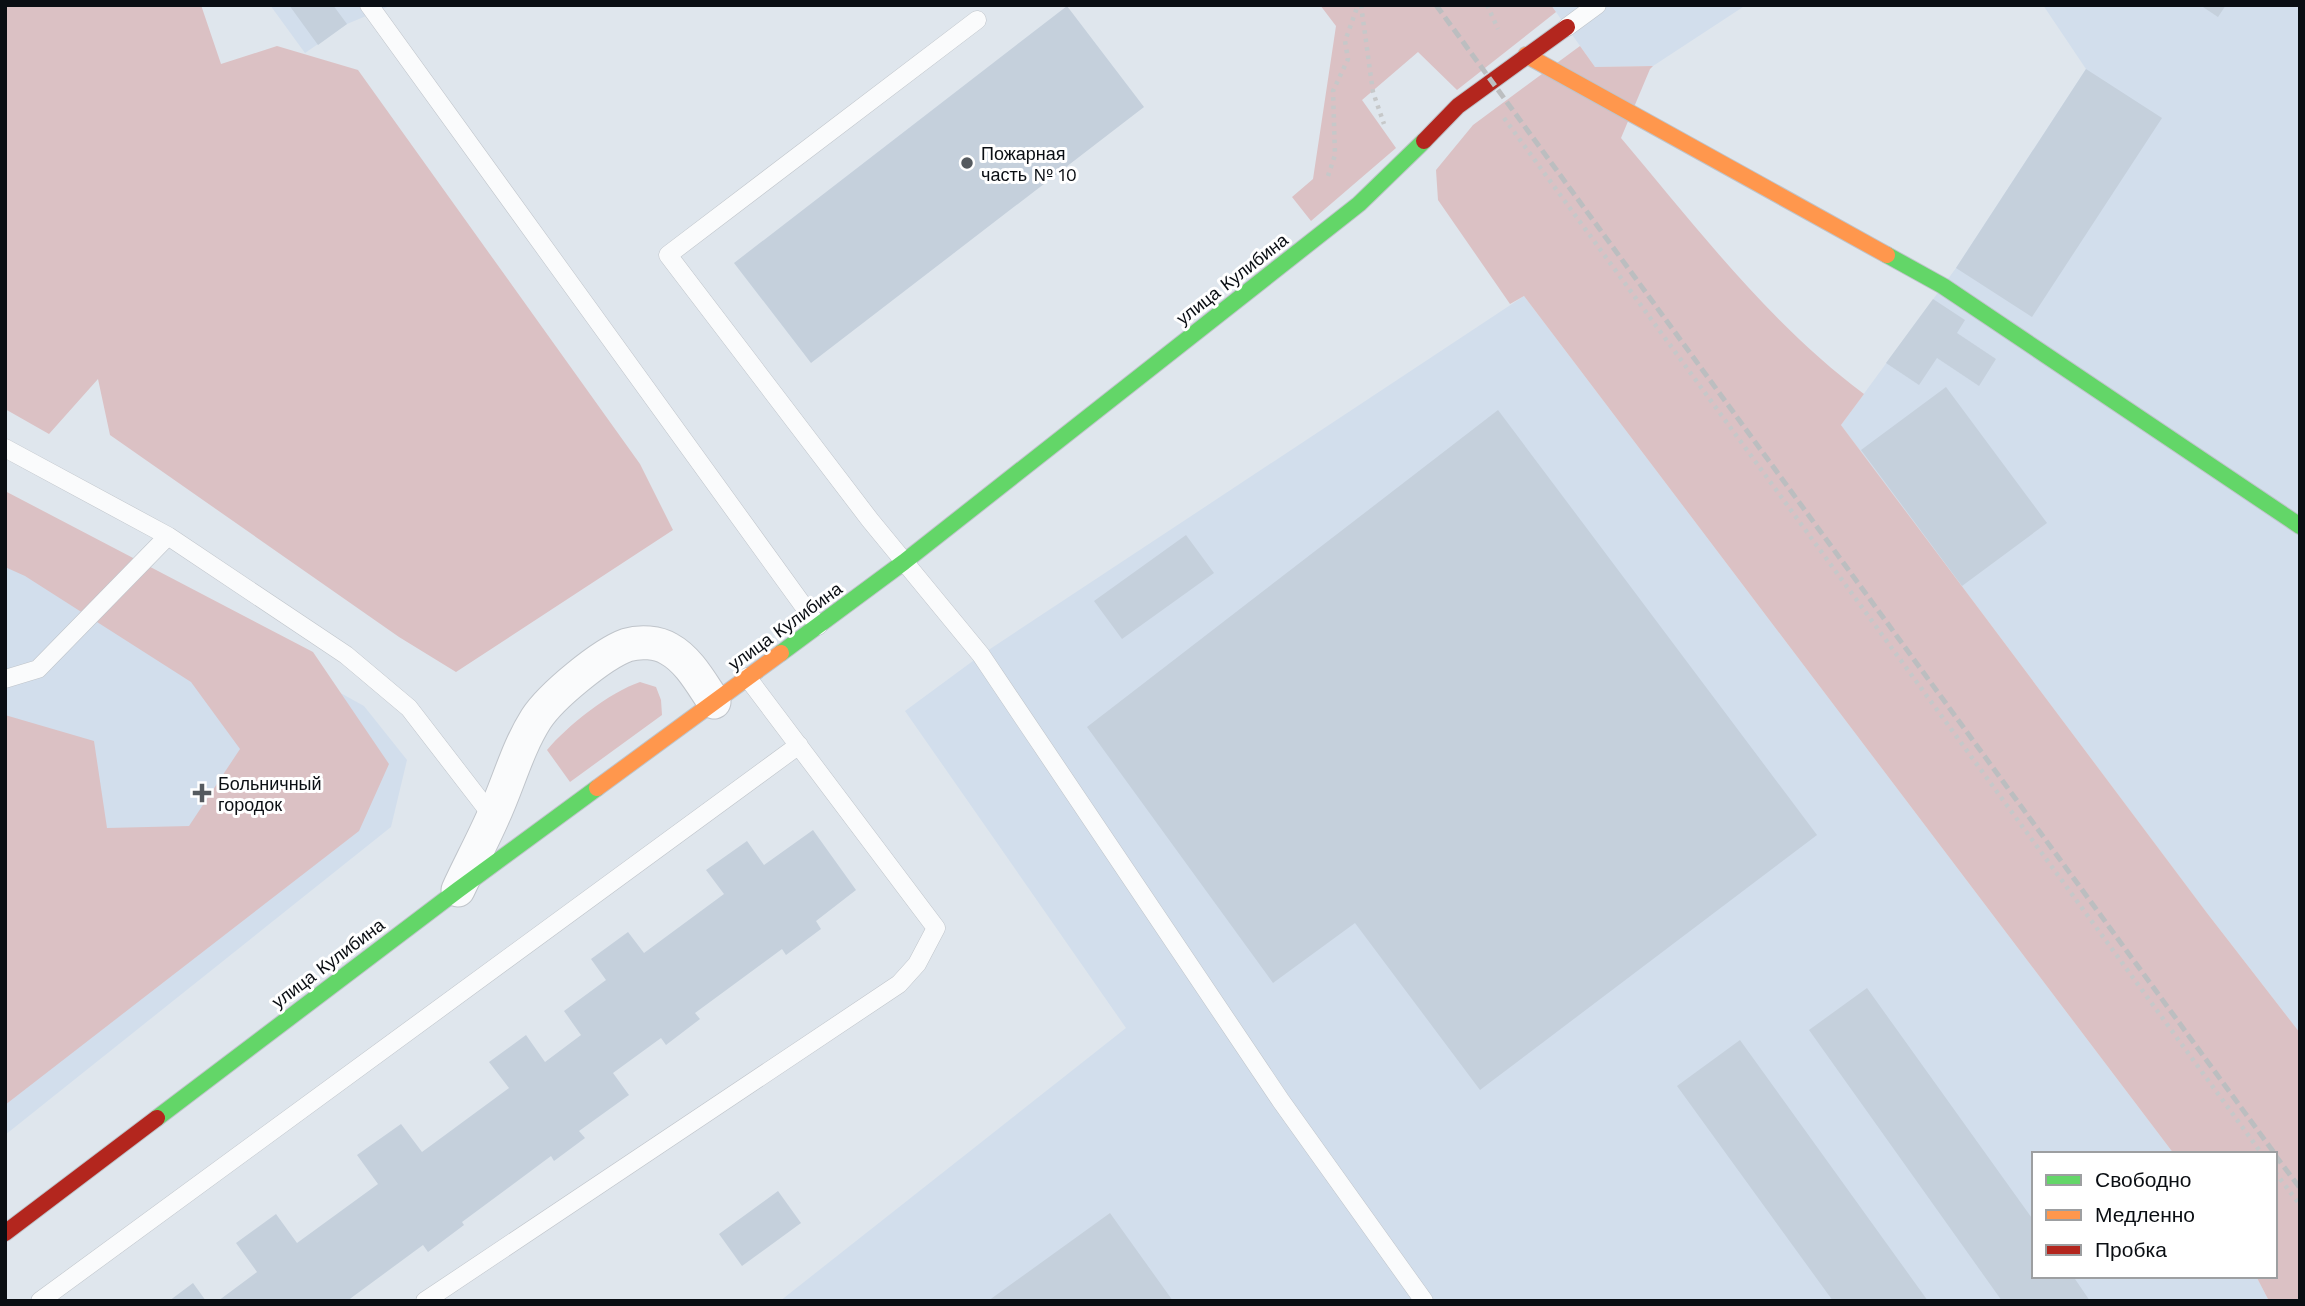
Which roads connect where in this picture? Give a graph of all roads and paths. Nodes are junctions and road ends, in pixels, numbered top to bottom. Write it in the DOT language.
graph roads {
  1 [pos="369,5"];
  2 [pos="1359,5"];
  3 [pos="1597,5"];
  4 [pos="977,20"];
  5 [pos="1567,27"];
  6 [pos="1526,55"];
  7 [pos="1491,80"];
  8 [pos="1383,183"];
  9 [pos="1313,240"];
  10 [pos="5,448"];
  11 [pos="2300,526"];
  12 [pos="168,536"];
  13 [pos="904,562"];
  14 [pos="818,626"];
  15 [pos="747,677"];
  16 [pos="5,679"];
  17 [pos="714,702"];
  18 [pos="799,745"];
  19 [pos="493,817"];
  20 [pos="457,890"];
  21 [pos="2261,1152"];
  22 [pos="2277,1175"];
  23 [pos="2300,1205"];
  24 [pos="5,1233"];
  25 [pos="40,1301"];
  26 [pos="425,1301"];
  27 [pos="1424,1301"];
  1 -- 14 [label="lane"];
  2 -- 8 [label="path"];
  2 -- 9 [label="path"];
  3 -- 5 [label="lane"];
  4 -- 13 [label="lane"];
  5 -- 6 [label="street, улица Кулибина"];
  6 -- 7 [label="street, улица Кулибина"];
  6 -- 11 [label="street"];
  7 -- 8 [label="street, улица Кулибина"];
  7 -- 21 [label="path"];
  8 -- 9 [label="street, улица Кулибина"];
  9 -- 13 [label="street, улица Кулибина"];
  10 -- 12 [label="lane"];
  12 -- 16 [label="lane"];
  12 -- 19 [label="lane"];
  13 -- 14 [label="street, улица Кулибина"];
  13 -- 27 [label="lane"];
  14 -- 15 [label="street, улица Кулибина"];
  15 -- 17 [label="street, улица Кулибина"];
  15 -- 18 [label="lane"];
  17 -- 19 [label="street"];
  17 -- 20 [label="street, улица Кулибина"];
  18 -- 25 [label="lane"];
  18 -- 26 [label="lane"];
  19 -- 20 [label="street"];
  20 -- 24 [label="street, улица Кулибина"];
  22 -- 23 [label="path"];
}
